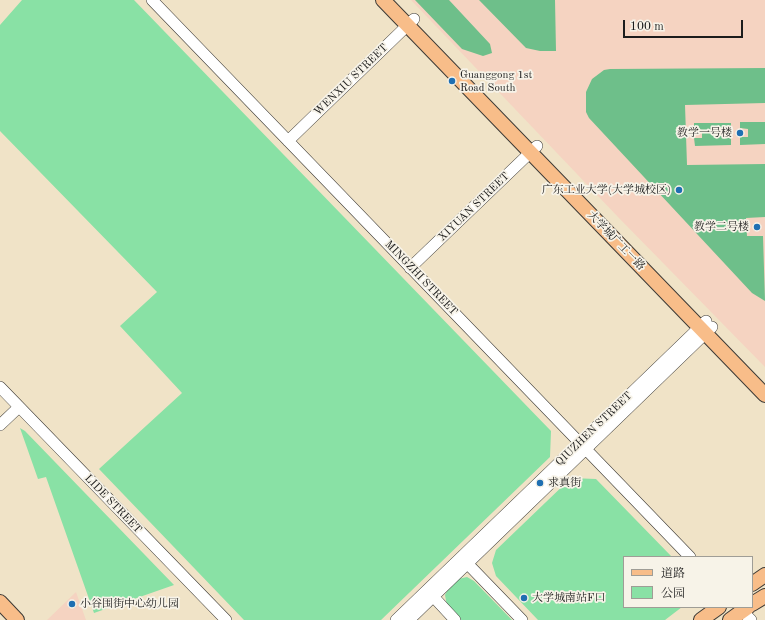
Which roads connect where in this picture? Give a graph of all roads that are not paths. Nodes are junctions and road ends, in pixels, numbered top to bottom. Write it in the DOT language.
graph roads {
  1 [pos="152,0"];
  2 [pos="383,0"];
  3 [pos="396,0"];
  4 [pos="410,22"];
  5 [pos="288,140"];
  6 [pos="534,149"];
  7 [pos="410,268"];
  8 [pos="706,327"];
  9 [pos="765,382"];
  10 [pos="0,387"];
  11 [pos="765,395"];
  12 [pos="19,407"];
  13 [pos="0,425"];
  14 [pos="583,446"];
  15 [pos="689,556"];
  16 [pos="465,560"];
  17 [pos="765,575"];
  18 [pos="753,583"];
  19 [pos="430,594"];
  20 [pos="765,596"];
  21 [pos="0,602"];
  22 [pos="753,607"];
  23 [pos="718,608"];
  24 [pos="748,611"];
  25 [pos="17,620"];
  26 [pos="226,620"];
  27 [pos="396,620"];
  28 [pos="410,620"];
  29 [pos="455,620"];
  30 [pos="522,620"];
  31 [pos="701,620"];
  32 [pos="730,620"];
  1 -- 5 [label="street, MINGZHI STREET"];
  2 -- 4 [label="main road, 大学城广工一路"];
  3 -- 4 [label="main road, 大学城广工一路"];
  4 -- 5 [label="street, WENXIU STREET"];
  4 -- 6 [label="main road, 大学城广工一路"];
  5 -- 7 [label="street, MINGZHI STREET"];
  6 -- 7 [label="street, XIYUAN STREET"];
  6 -- 8 [label="main road, 大学城广工一路"];
  7 -- 14 [label="street, MINGZHI STREET"];
  8 -- 9 [label="main road, 大学城广工一路"];
  8 -- 11 [label="main road, 大学城广工一路"];
  8 -- 14 [label="street, QIUZHEN STREET"];
  10 -- 12 [label="street, LIDE STREET"];
  12 -- 13 [label="street"];
  12 -- 26 [label="street, LIDE STREET"];
  14 -- 15 [label="street, MINGZHI STREET"];
  14 -- 16 [label="street, QIUZHEN STREET"];
  16 -- 19 [label="street, QIUZHEN STREET"];
  16 -- 30 [label="street"];
  17 -- 18 [label="main road"];
  19 -- 27 [label="street, QIUZHEN STREET"];
  19 -- 28 [label="street, QIUZHEN STREET"];
  19 -- 29 [label="street"];
  20 -- 22 [label="main road"];
  21 -- 25 [label="main road"];
  23 -- 31 [label="main road"];
  24 -- 32 [label="main road"];
}
